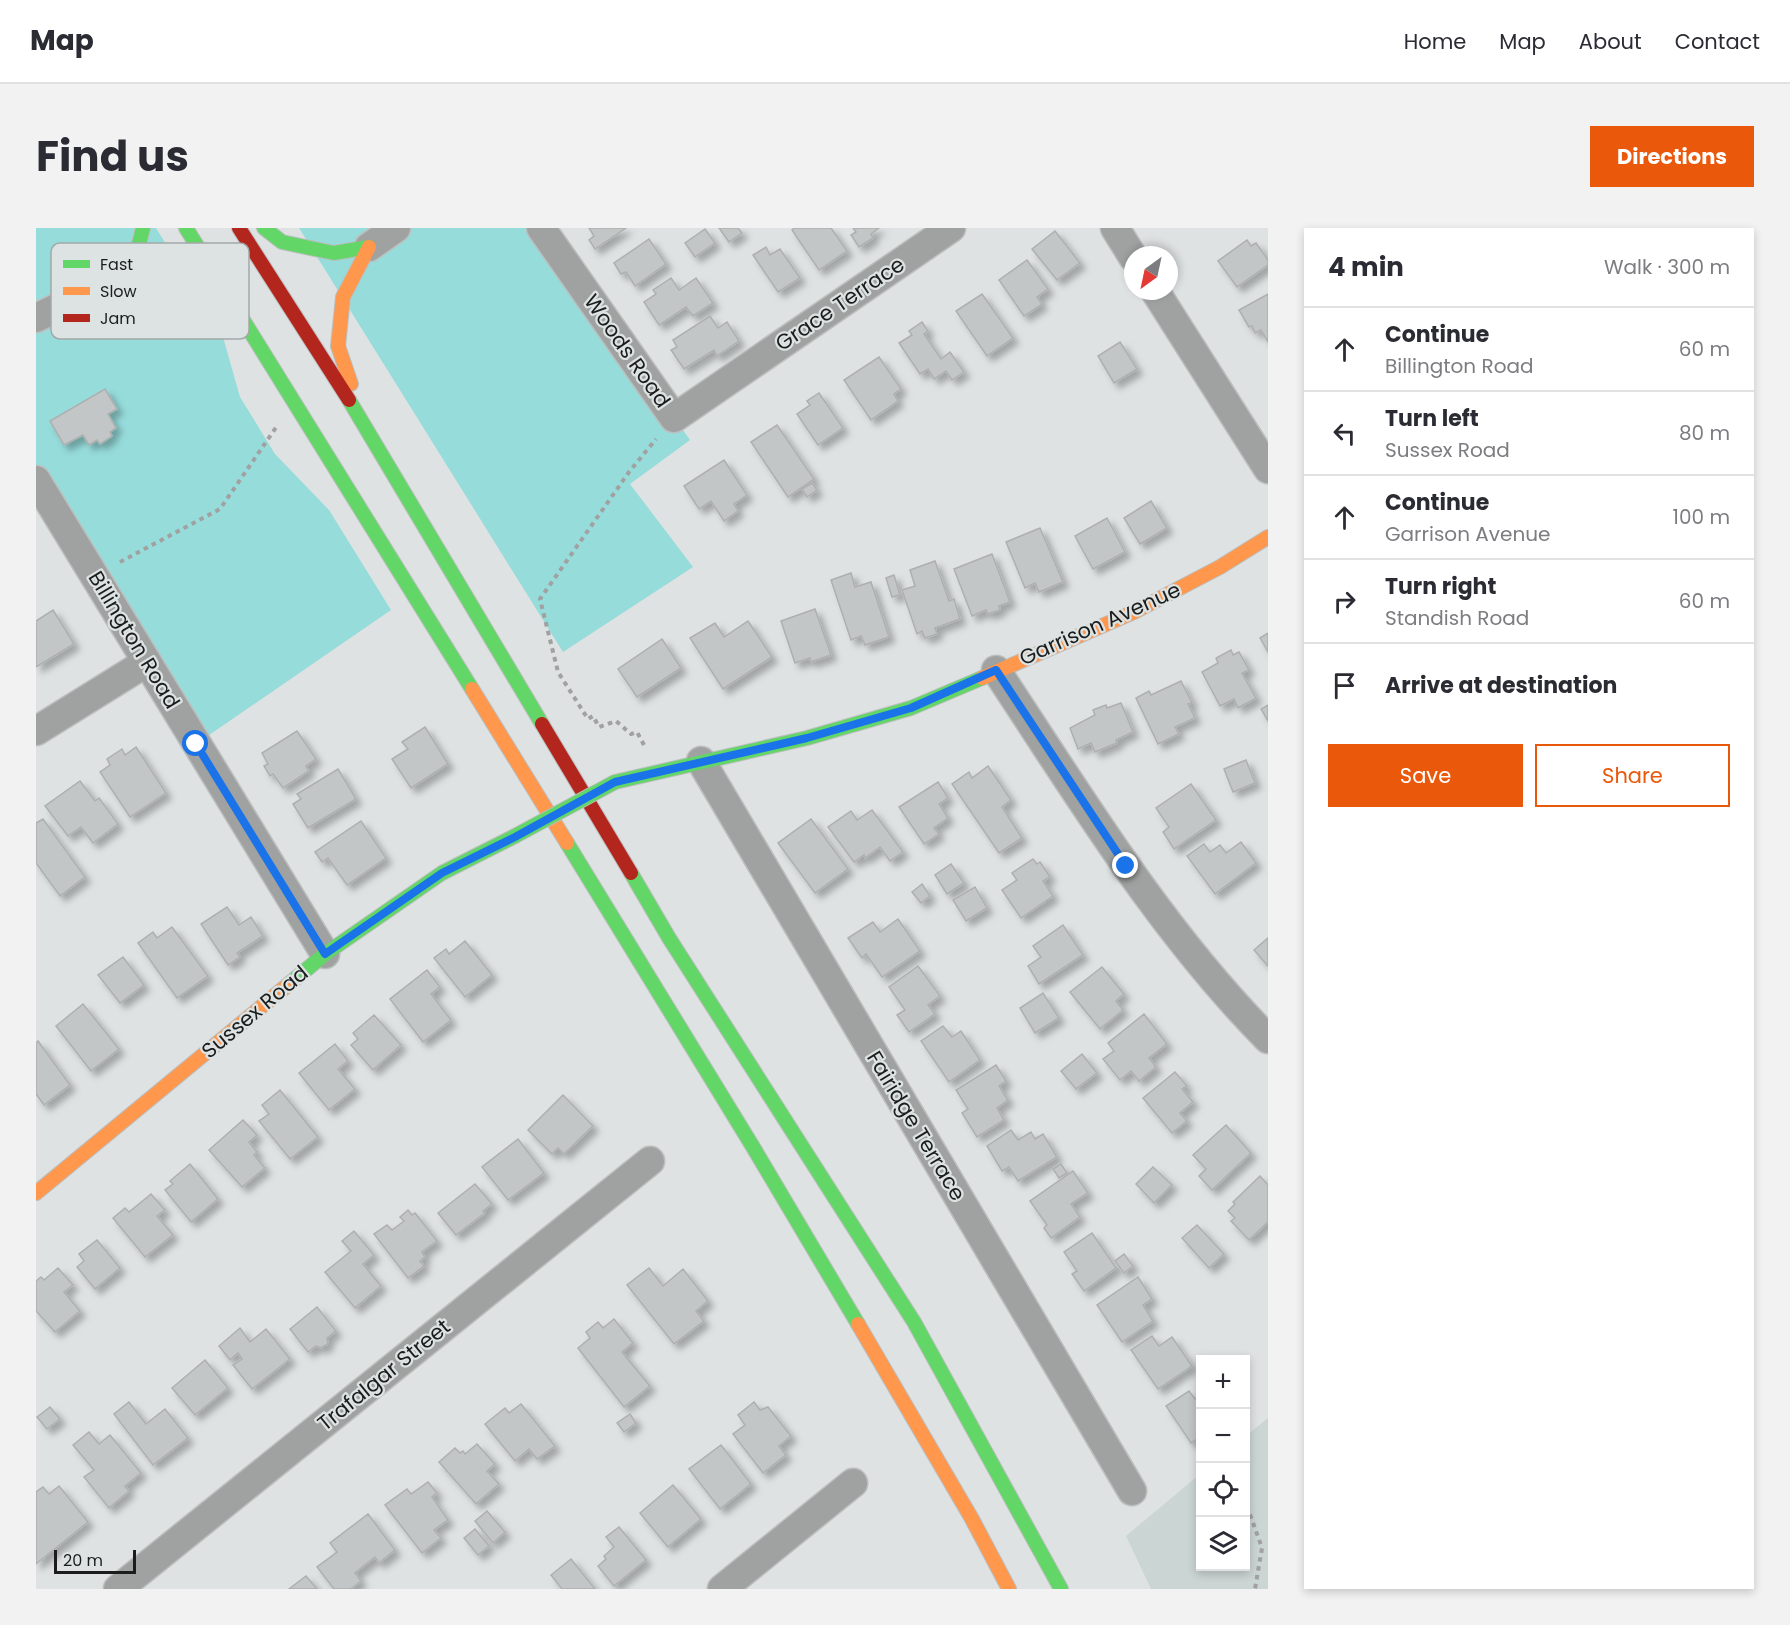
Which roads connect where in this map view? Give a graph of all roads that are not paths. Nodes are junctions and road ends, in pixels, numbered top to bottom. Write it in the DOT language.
graph roads {
  1 [pos="142,228"];
  2 [pos="186,228"];
  3 [pos="239,228"];
  4 [pos="264,228"];
  5 [pos="396,228"];
  6 [pos="541,228"];
  7 [pos="951,228"];
  8 [pos="1114,228"];
  9 [pos="139,243"];
  10 [pos="196,243"];
  11 [pos="249,243"];
  12 [pos="249,244"];
  13 [pos="1126,246"];
  14 [pos="369,247"];
  15 [pos="1161,300"];
  16 [pos="51,311"];
  17 [pos="36,318"];
  18 [pos="249,327"];
  19 [pos="730,380"];
  20 [pos="370,433"];
  21 [pos="1268,469"];
  22 [pos="36,480"];
  23 [pos="1268,537"];
  24 [pos="147,662"];
  25 [pos="996,670"];
  26 [pos="36,731"];
  27 [pos="701,761"];
  28 [pos="615,782"];
  29 [pos="325,954"];
  30 [pos="1268,1039"];
  31 [pos="650,1161"];
  32 [pos="36,1193"];
  33 [pos="853,1483"];
  34 [pos="1132,1491"];
  35 [pos="118,1589"];
  36 [pos="722,1589"];
  37 [pos="1009,1589"];
  38 [pos="1061,1589"];
  1 -- 9 [label="main road"];
  2 -- 10 [label="main road"];
  3 -- 11 [label="main road"];
  4 -- 14 [label="main road"];
  5 -- 14 [label="street"];
  6 -- 19 [label="street, Woods Road"];
  7 -- 19 [label="street, Grace Terrace"];
  8 -- 13 [label="street"];
  12 -- 20 [label="main road"];
  14 -- 20 [label="main road"];
  15 -- 21 [label="street"];
  16 -- 17 [label="street"];
  18 -- 37 [label="main road"];
  20 -- 38 [label="main road"];
  22 -- 24 [label="street, Billington Road"];
  23 -- 25 [label="main road, Garrison Avenue"];
  24 -- 26 [label="street"];
  24 -- 29 [label="street, Billington Road"];
  25 -- 27 [label="main road, Garrison Avenue"];
  25 -- 30 [label="street"];
  27 -- 28 [label="main road, Garrison Avenue"];
  27 -- 34 [label="street, Fairidge Terrace"];
  28 -- 29 [label="main road, Sussex Road, bridge"];
  29 -- 32 [label="main road, Sussex Road"];
  31 -- 35 [label="street, Trafalgar Street"];
  33 -- 36 [label="street"];
}
